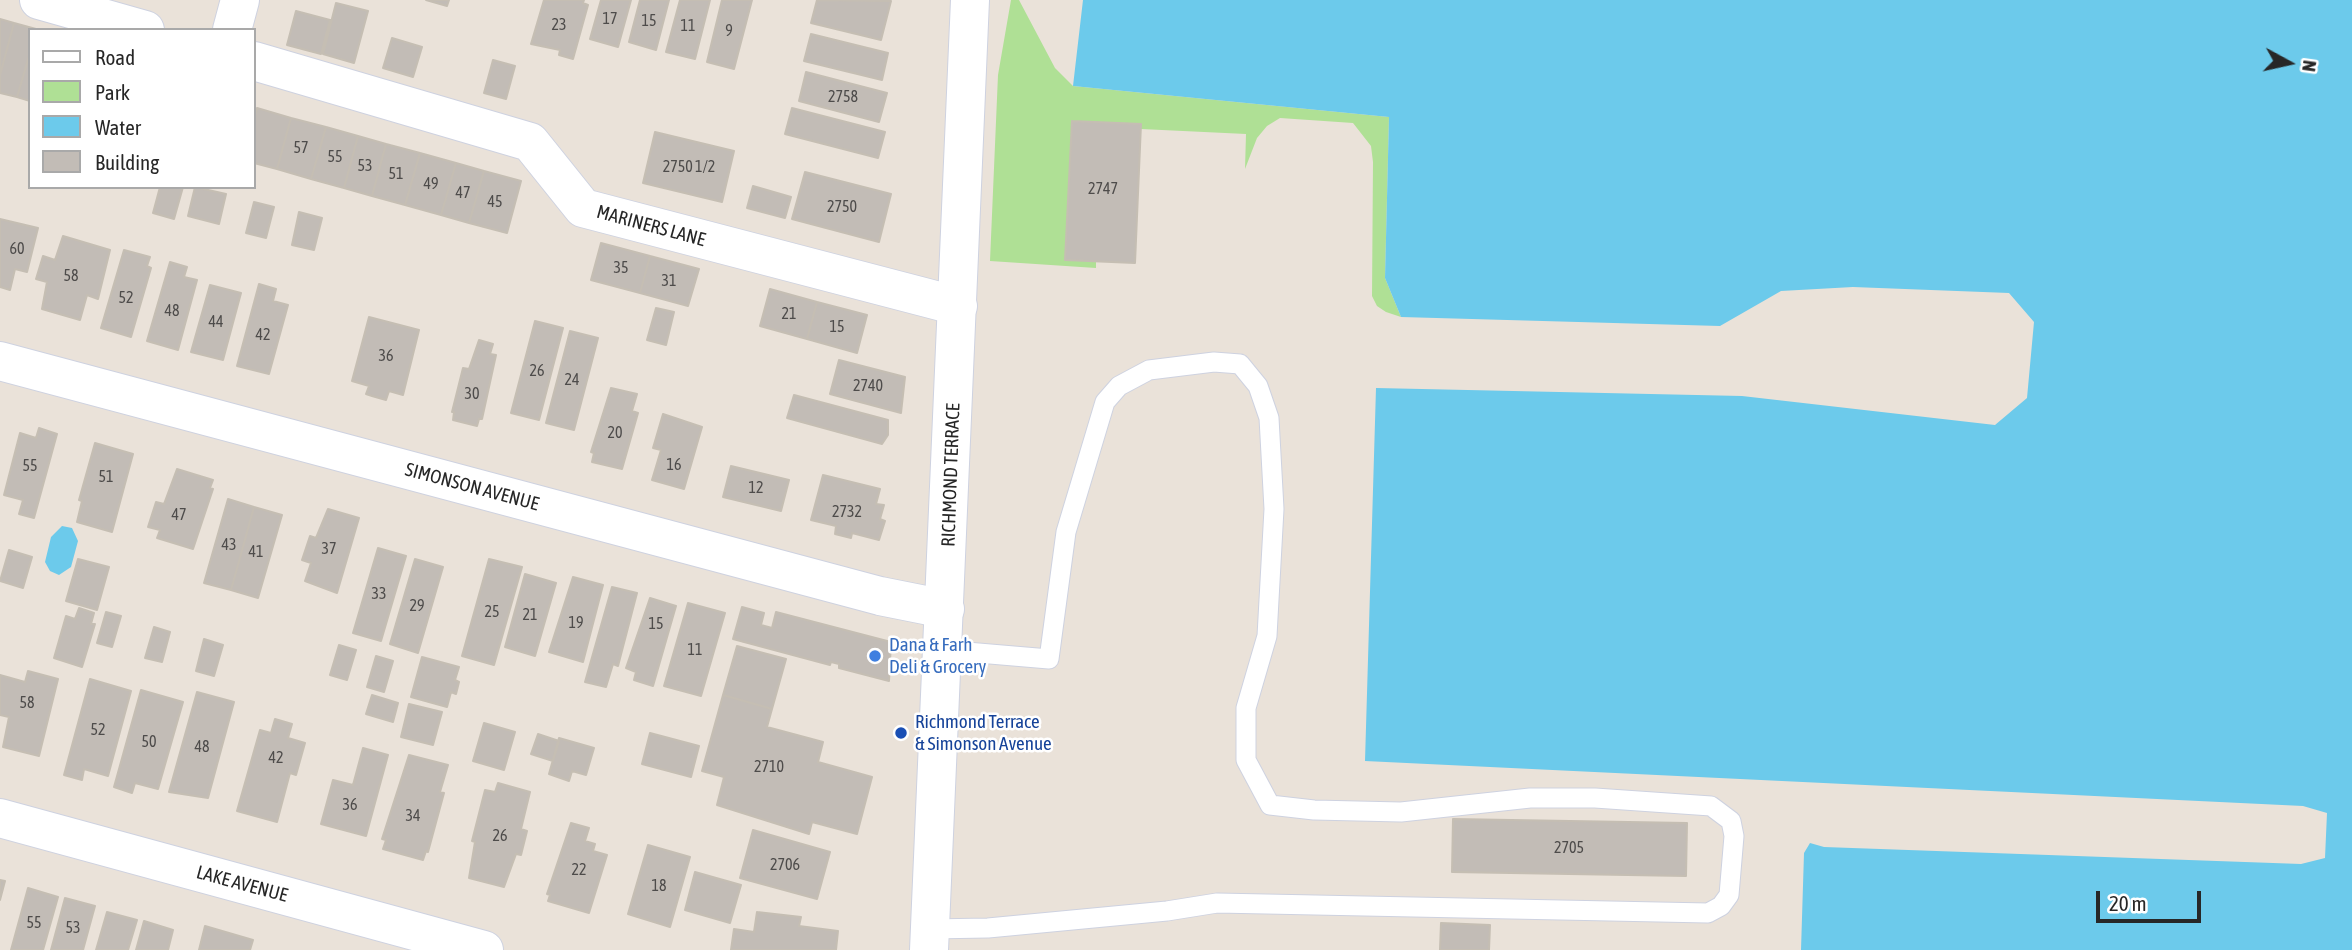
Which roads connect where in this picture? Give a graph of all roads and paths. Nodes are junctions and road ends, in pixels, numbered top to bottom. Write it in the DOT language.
graph roads {
  1 [pos="39,0"];
  2 [pos="240,0"];
  3 [pos="970,0"];
  4 [pos="138,28"];
  5 [pos="233,28"];
  6 [pos="256,62"];
  7 [pos="958,306"];
  8 [pos="0,361"];
  9 [pos="945,609"];
  10 [pos="943,650"];
  11 [pos="0,818"];
  12 [pos="930,939"];
  13 [pos="484,950"];
  1 -- 4 [label="street"];
  2 -- 5 [label="street"];
  3 -- 7 [label="street, RICHMOND TERRACE"];
  6 -- 7 [label="street, MARINERS LANE"];
  7 -- 9 [label="street, RICHMOND TERRACE"];
  8 -- 9 [label="street, SIMONSON AVENUE"];
  9 -- 10 [label="street, RICHMOND TERRACE"];
  10 -- 12 [label="street, RICHMOND TERRACE"];
  10 -- 12 [label="lane"];
  11 -- 13 [label="street, LAKE AVENUE"];
}
